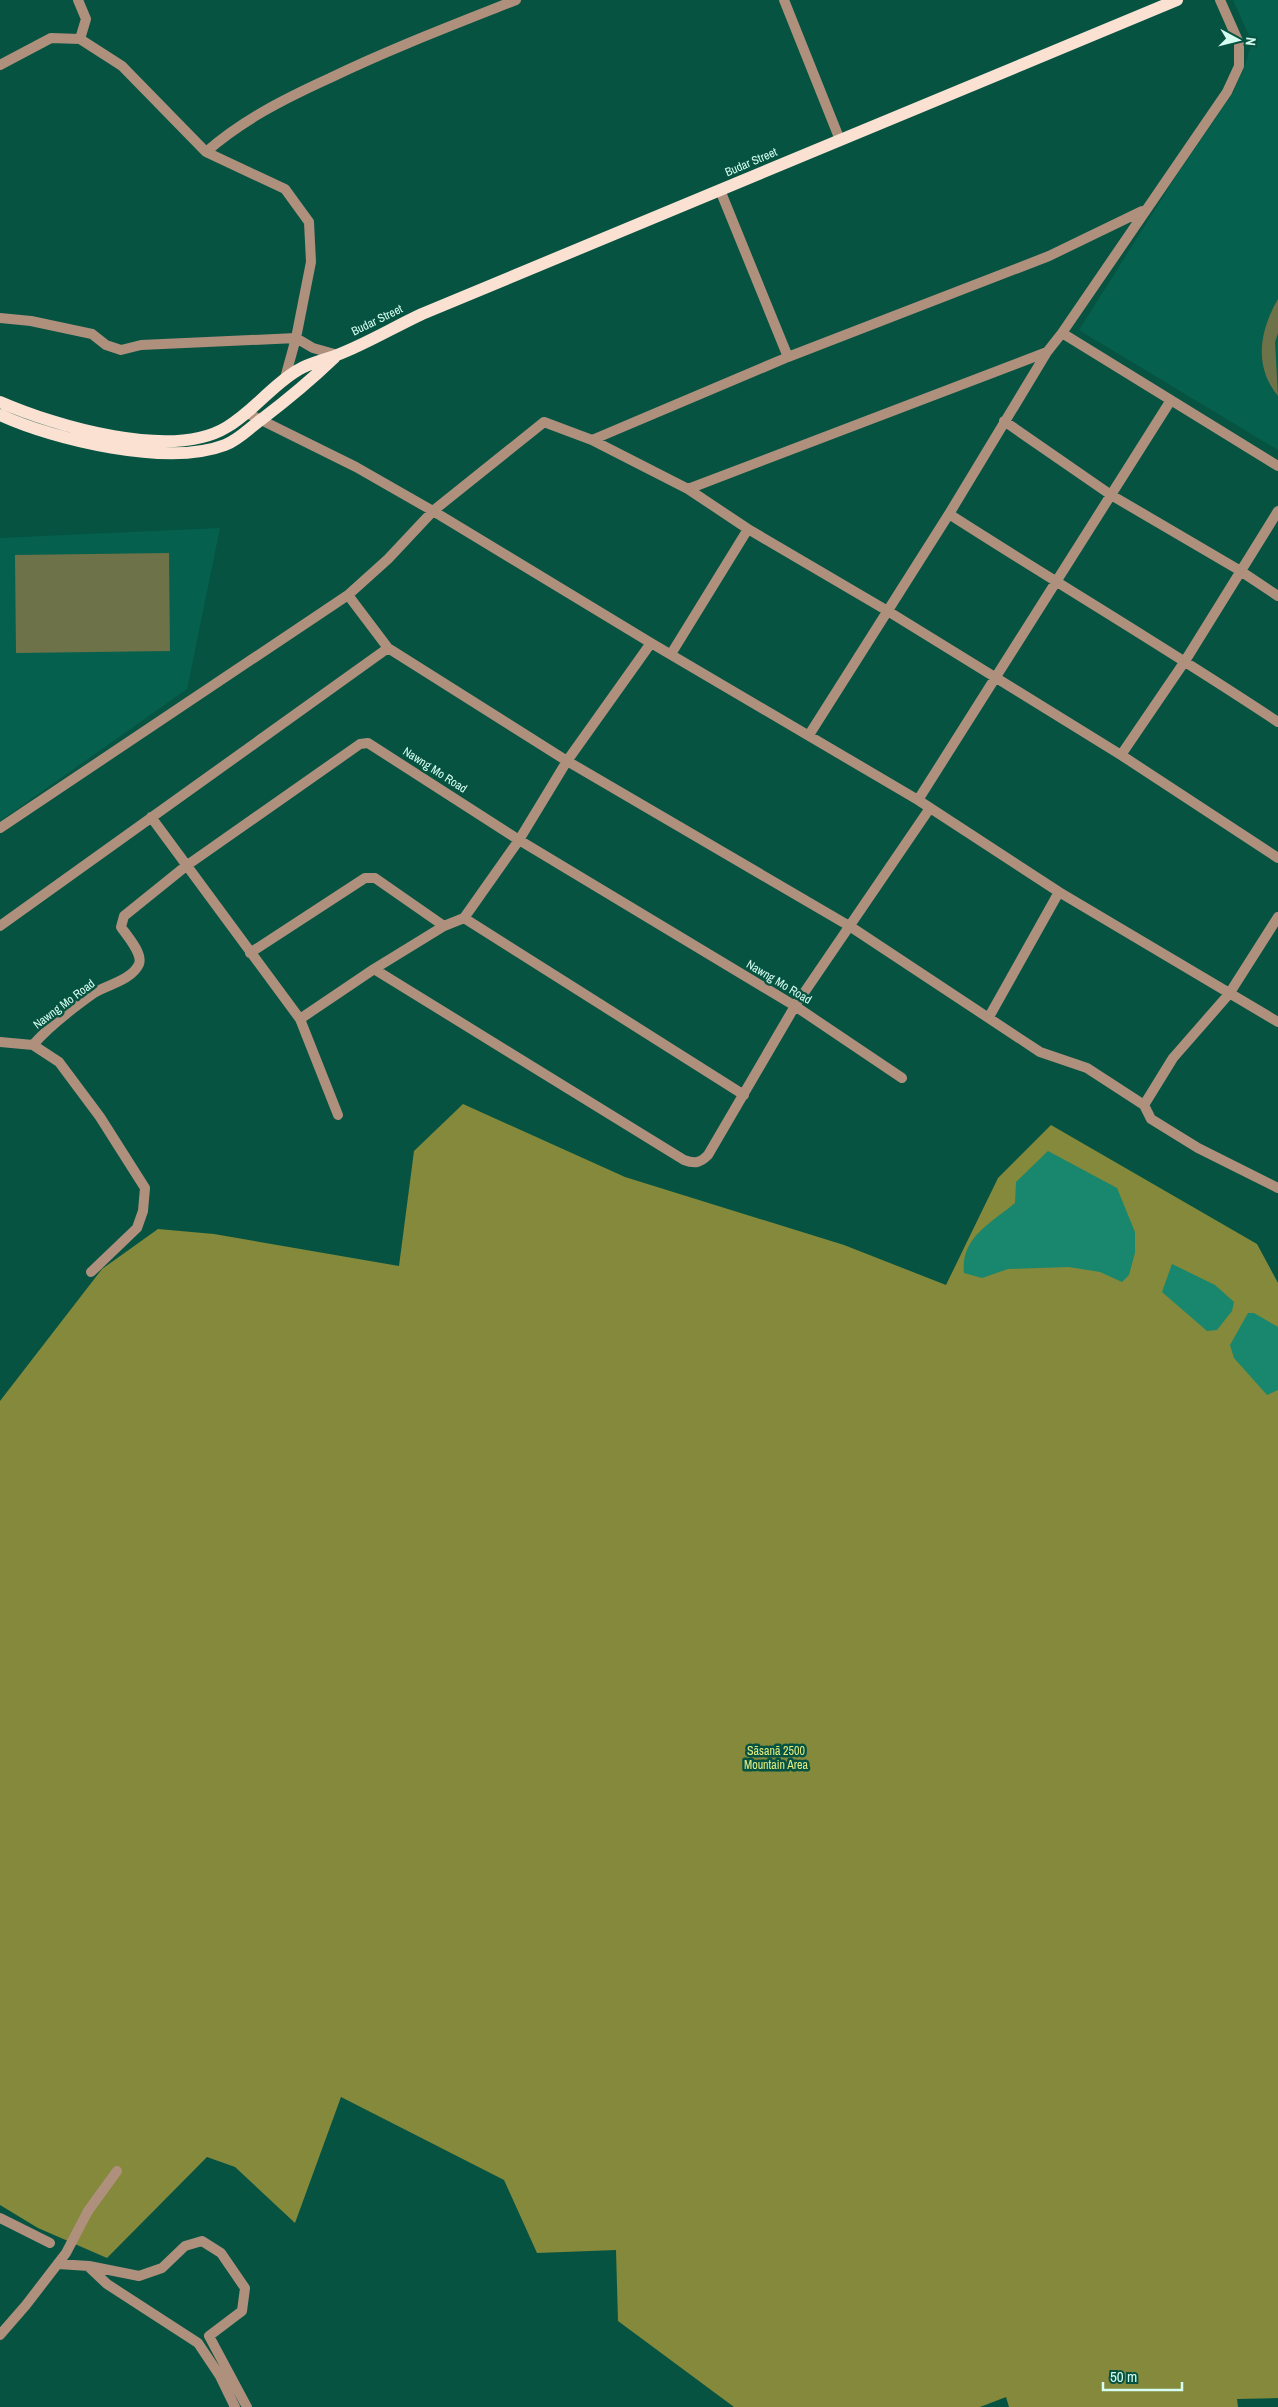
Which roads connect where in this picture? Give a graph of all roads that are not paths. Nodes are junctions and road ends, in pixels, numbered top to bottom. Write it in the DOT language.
graph roads {
  1 [pos="78,0"];
  2 [pos="516,0"];
  3 [pos="784,0"];
  4 [pos="1177,0"];
  5 [pos="1220,0"];
  6 [pos="80,38"];
  7 [pos="0,65"];
  8 [pos="840,140"];
  9 [pos="206,152"];
  10 [pos="720,190"];
  11 [pos="1144,210"];
  12 [pos="0,318"];
  13 [pos="1062,333"];
  14 [pos="296,338"];
  15 [pos="1047,352"];
  16 [pos="338,355"];
  17 [pos="788,357"];
  18 [pos="286,378"];
  19 [pos="1171,400"];
  20 [pos="0,402"];
  21 [pos="247,413"];
  22 [pos="0,415"];
  23 [pos="260,420"];
  24 [pos="1004,421"];
  25 [pos="592,440"];
  26 [pos="1278,466"];
  27 [pos="688,489"];
  28 [pos="1111,495"];
  29 [pos="432,511"];
  30 [pos="1278,511"];
  31 [pos="949,514"];
  32 [pos="748,528"];
  33 [pos="1239,570"];
  34 [pos="1057,583"];
  35 [pos="348,594"];
  36 [pos="1278,596"];
  37 [pos="886,610"];
  38 [pos="650,643"];
  39 [pos="388,648"];
  40 [pos="671,654"];
  41 [pos="1185,660"];
  42 [pos="996,679"];
  43 [pos="1278,722"];
  44 [pos="809,735"];
  45 [pos="1122,754"];
  46 [pos="567,761"];
  47 [pos="918,800"];
  48 [pos="930,808"];
  49 [pos="151,818"];
  50 [pos="0,828"];
  51 [pos="519,840"];
  52 [pos="1278,858"];
  53 [pos="186,866"];
  54 [pos="1059,892"];
  55 [pos="1278,917"];
  56 [pos="464,918"];
  57 [pos="0,926"];
  58 [pos="444,926"];
  59 [pos="851,927"];
  60 [pos="250,952"];
  61 [pos="374,969"];
  62 [pos="1229,994"];
  63 [pos="795,1006"];
  64 [pos="989,1017"];
  65 [pos="300,1019"];
  66 [pos="1278,1022"];
  67 [pos="0,1042"];
  68 [pos="33,1045"];
  69 [pos="902,1078"];
  70 [pos="744,1095"];
  71 [pos="1144,1105"];
  72 [pos="338,1115"];
  73 [pos="1278,1188"];
  74 [pos="91,1272"];
  75 [pos="117,2171"];
  76 [pos="0,2218"];
  77 [pos="50,2244"];
  78 [pos="58,2264"];
  79 [pos="89,2266"];
  80 [pos="0,2335"];
  81 [pos="209,2336"];
  82 [pos="198,2343"];
  83 [pos="235,2407"];
  84 [pos="247,2407"];
  1 -- 6 [label="street"];
  2 -- 9 [label="street"];
  3 -- 8 [label="street"];
  4 -- 8 [label="main road, Budar Street"];
  5 -- 11 [label="street"];
  6 -- 7 [label="street"];
  6 -- 9 [label="street"];
  8 -- 10 [label="main road, Budar Street"];
  9 -- 14 [label="street"];
  10 -- 16 [label="main road, Budar Street"];
  10 -- 17 [label="street"];
  11 -- 13 [label="street"];
  11 -- 17 [label="street"];
  12 -- 14 [label="street"];
  13 -- 15 [label="street"];
  13 -- 19 [label="street"];
  14 -- 16 [label="street"];
  14 -- 18 [label="street"];
  15 -- 24 [label="street"];
  15 -- 27 [label="street"];
  16 -- 18 [label="main road"];
  16 -- 23 [label="main road"];
  17 -- 25 [label="street"];
  18 -- 21 [label="main road"];
  19 -- 26 [label="street"];
  19 -- 28 [label="street"];
  20 -- 21 [label="main road"];
  21 -- 23 [label="street"];
  22 -- 23 [label="main road"];
  23 -- 29 [label="street"];
  24 -- 28 [label="street"];
  24 -- 31 [label="street"];
  25 -- 27 [label="street"];
  25 -- 29 [label="street"];
  27 -- 32 [label="street"];
  28 -- 33 [label="street"];
  28 -- 34 [label="street"];
  29 -- 35 [label="street"];
  29 -- 38 [label="street"];
  30 -- 33 [label="street"];
  31 -- 34 [label="street"];
  31 -- 37 [label="street"];
  32 -- 37 [label="street"];
  32 -- 40 [label="street"];
  33 -- 36 [label="street"];
  33 -- 41 [label="street"];
  34 -- 41 [label="street"];
  34 -- 42 [label="street"];
  35 -- 39 [label="street"];
  35 -- 50 [label="street"];
  37 -- 42 [label="street"];
  37 -- 44 [label="street"];
  38 -- 40 [label="street"];
  38 -- 46 [label="street"];
  39 -- 46 [label="street"];
  39 -- 49 [label="street"];
  40 -- 44 [label="street"];
  41 -- 43 [label="street"];
  41 -- 45 [label="street"];
  42 -- 45 [label="street"];
  42 -- 47 [label="street"];
  44 -- 47 [label="street"];
  45 -- 52 [label="street"];
  46 -- 51 [label="street"];
  46 -- 59 [label="street"];
  47 -- 48 [label="street"];
  48 -- 54 [label="street"];
  48 -- 59 [label="street"];
  49 -- 53 [label="street"];
  49 -- 57 [label="street"];
  51 -- 53 [label="street, Nawng Mo Road"];
  51 -- 56 [label="street"];
  51 -- 63 [label="street, Nawng Mo Road"];
  53 -- 60 [label="street"];
  53 -- 68 [label="street, Nawng Mo Road"];
  54 -- 62 [label="street"];
  54 -- 64 [label="street"];
  55 -- 62 [label="street"];
  56 -- 58 [label="street"];
  56 -- 70 [label="street"];
  58 -- 60 [label="street"];
  58 -- 61 [label="street"];
  59 -- 63 [label="street"];
  59 -- 64 [label="street"];
  60 -- 65 [label="street"];
  61 -- 65 [label="street"];
  61 -- 70 [label="street"];
  62 -- 66 [label="street"];
  62 -- 71 [label="street"];
  63 -- 69 [label="street, Nawng Mo Road"];
  63 -- 70 [label="street"];
  64 -- 71 [label="street"];
  65 -- 72 [label="street"];
  67 -- 68 [label="street"];
  68 -- 74 [label="street"];
  71 -- 73 [label="street"];
  75 -- 78 [label="street"];
  76 -- 77 [label="street"];
  78 -- 79 [label="street"];
  78 -- 80 [label="street"];
  79 -- 81 [label="street"];
  79 -- 82 [label="street"];
  81 -- 82 [label="street"];
  81 -- 84 [label="street"];
  82 -- 83 [label="street"];
}
